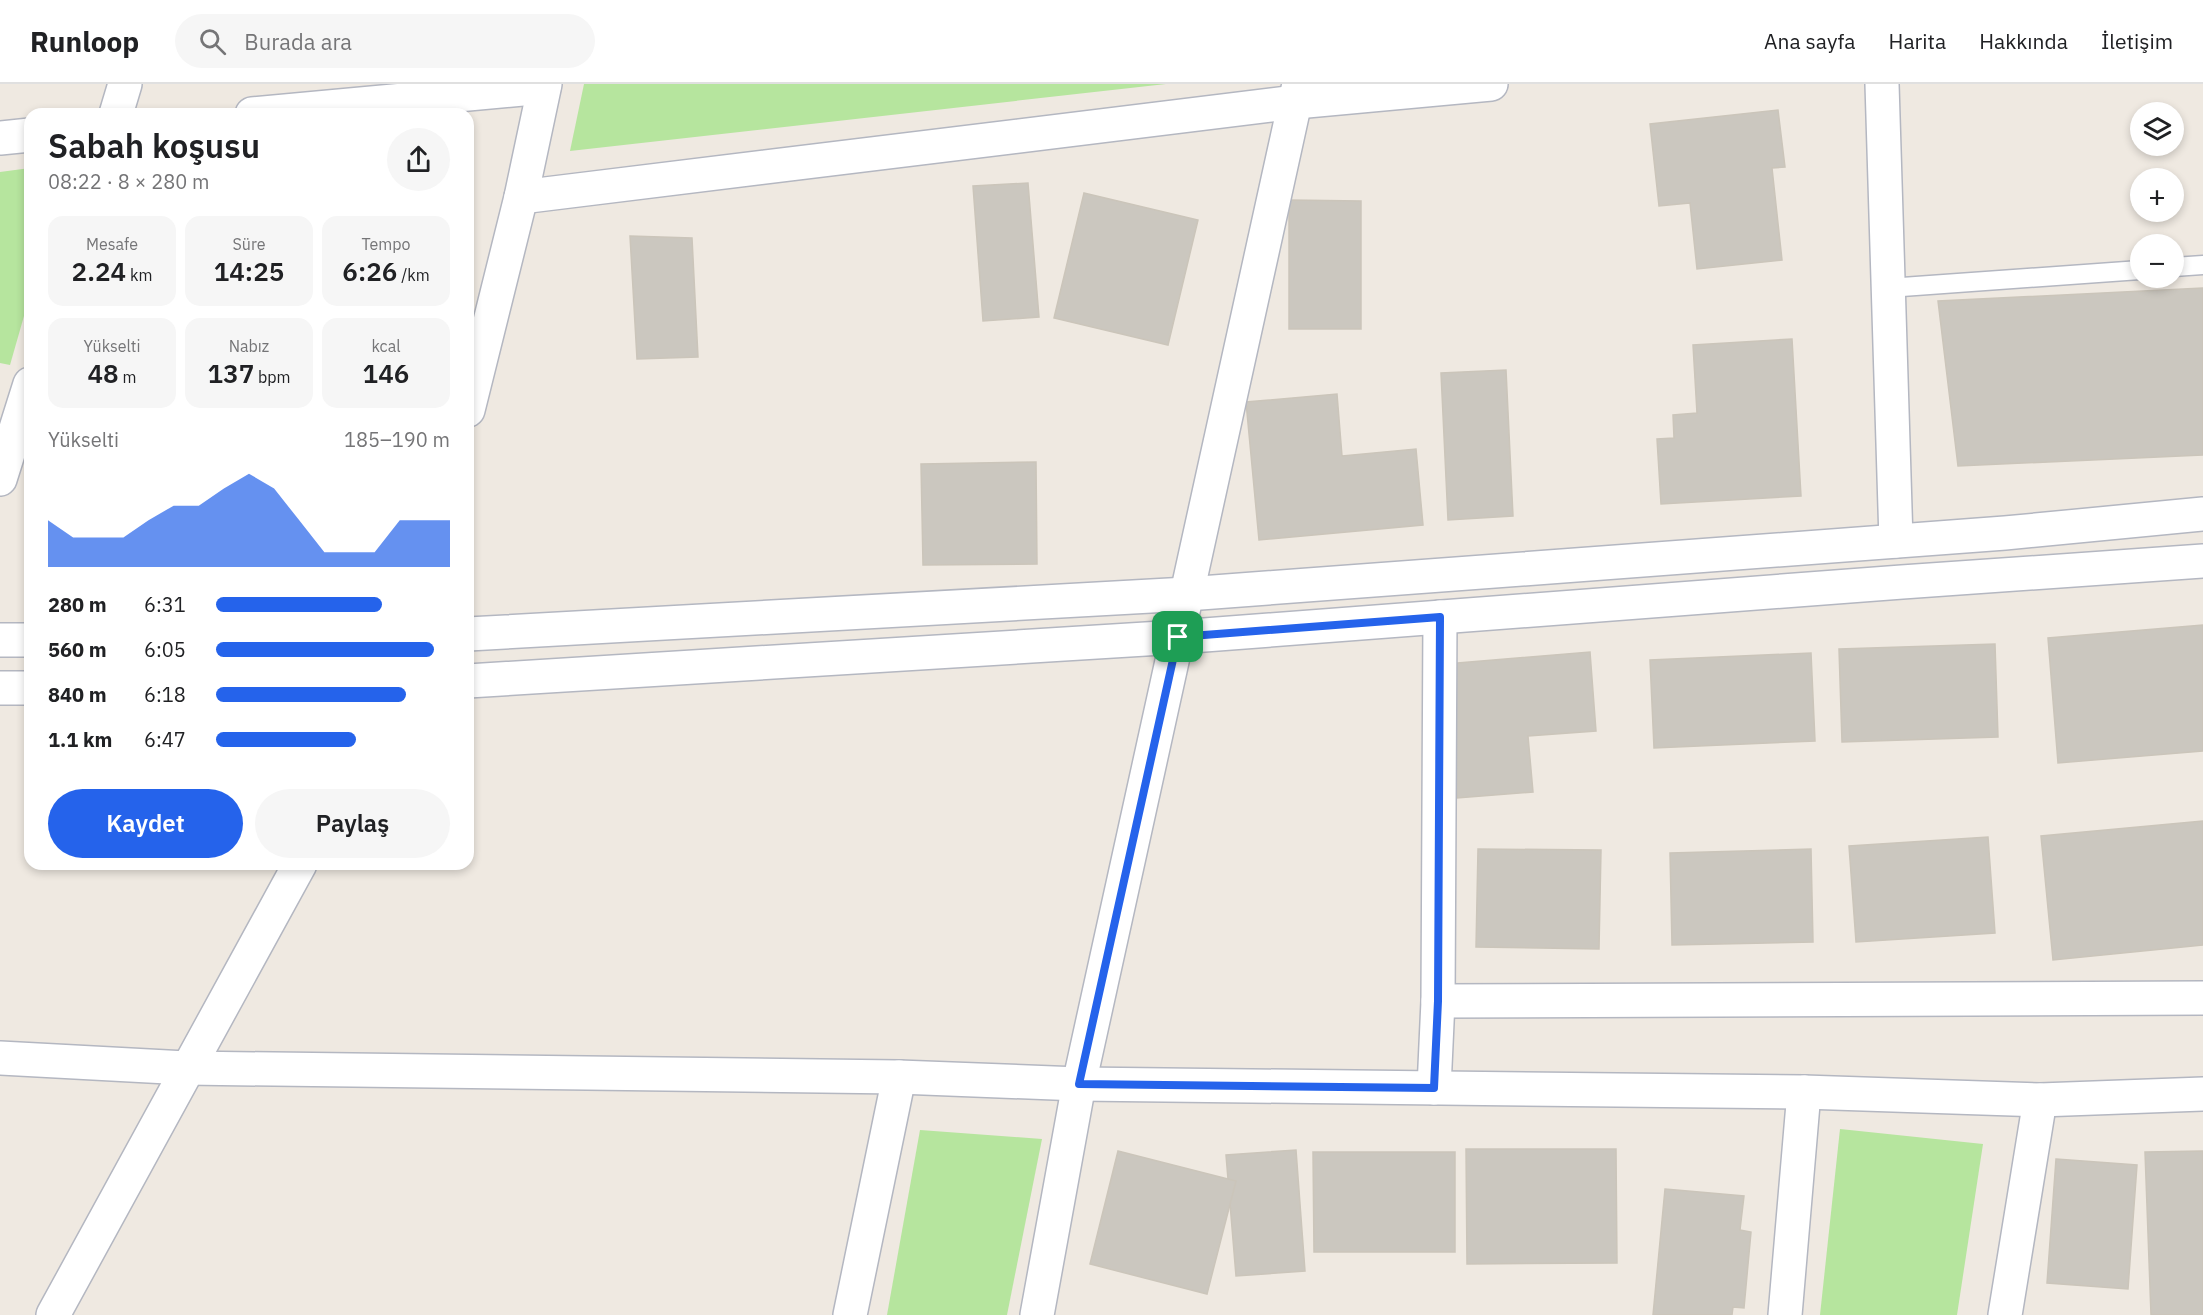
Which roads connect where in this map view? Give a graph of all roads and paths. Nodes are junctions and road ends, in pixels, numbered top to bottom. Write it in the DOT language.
graph roads {
  1 [pos="125,84"];
  2 [pos="1491,84"];
  3 [pos="1882,84"];
  4 [pos="545,86"];
  5 [pos="1298,93"];
  6 [pos="118,108"];
  7 [pos="315,108"];
  8 [pos="24,136"];
  9 [pos="0,138"];
  10 [pos="521,197"];
  11 [pos="2203,265"];
  12 [pos="2184,266"];
  13 [pos="2130,271"];
  14 [pos="1888,288"];
  15 [pos="474,386"];
  16 [pos="24,403"];
  17 [pos="0,479"];
  18 [pos="2203,514"];
  19 [pos="1896,541"];
  20 [pos="2203,561"];
  21 [pos="1187,594"];
  22 [pos="1440,617"];
  23 [pos="474,634"];
  24 [pos="1178,637"];
  25 [pos="0,640"];
  26 [pos="24,640"];
  27 [pos="474,681"];
  28 [pos="0,688"];
  29 [pos="24,688"];
  30 [pos="297,870"];
  31 [pos="2203,998"];
  32 [pos="1438,1001"];
  33 [pos="0,1058"];
  34 [pos="186,1068"];
  35 [pos="898,1077"];
  36 [pos="1079,1084"];
  37 [pos="1434,1088"];
  38 [pos="1804,1092"];
  39 [pos="2203,1094"];
  40 [pos="2040,1100"];
  41 [pos="53,1315"];
  42 [pos="850,1315"];
  43 [pos="1037,1315"];
  44 [pos="1785,1315"];
  45 [pos="2005,1315"];
  1 -- 6 [label="street"];
  2 -- 5 [label="street"];
  3 -- 14 [label="street"];
  4 -- 7 [label="street"];
  4 -- 10 [label="street"];
  5 -- 10 [label="street"];
  5 -- 21 [label="street"];
  8 -- 9 [label="street"];
  10 -- 15 [label="street"];
  11 -- 12 [label="lane"];
  13 -- 14 [label="lane"];
  14 -- 19 [label="street"];
  16 -- 17 [label="street"];
  18 -- 19 [label="street"];
  19 -- 21 [label="street"];
  20 -- 22 [label="street"];
  21 -- 23 [label="street"];
  21 -- 24 [label="street"];
  22 -- 24 [label="street"];
  22 -- 32 [label="street"];
  24 -- 27 [label="street"];
  24 -- 36 [label="street"];
  25 -- 26 [label="street"];
  28 -- 29 [label="street"];
  30 -- 34 [label="street"];
  31 -- 32 [label="street"];
  32 -- 37 [label="street"];
  33 -- 34 [label="street"];
  34 -- 35 [label="street"];
  34 -- 41 [label="street"];
  35 -- 36 [label="street"];
  35 -- 42 [label="street"];
  36 -- 37 [label="street"];
  36 -- 43 [label="street"];
  37 -- 38 [label="street"];
  38 -- 40 [label="street"];
  38 -- 44 [label="street"];
  39 -- 40 [label="street"];
  40 -- 45 [label="street"];
}
